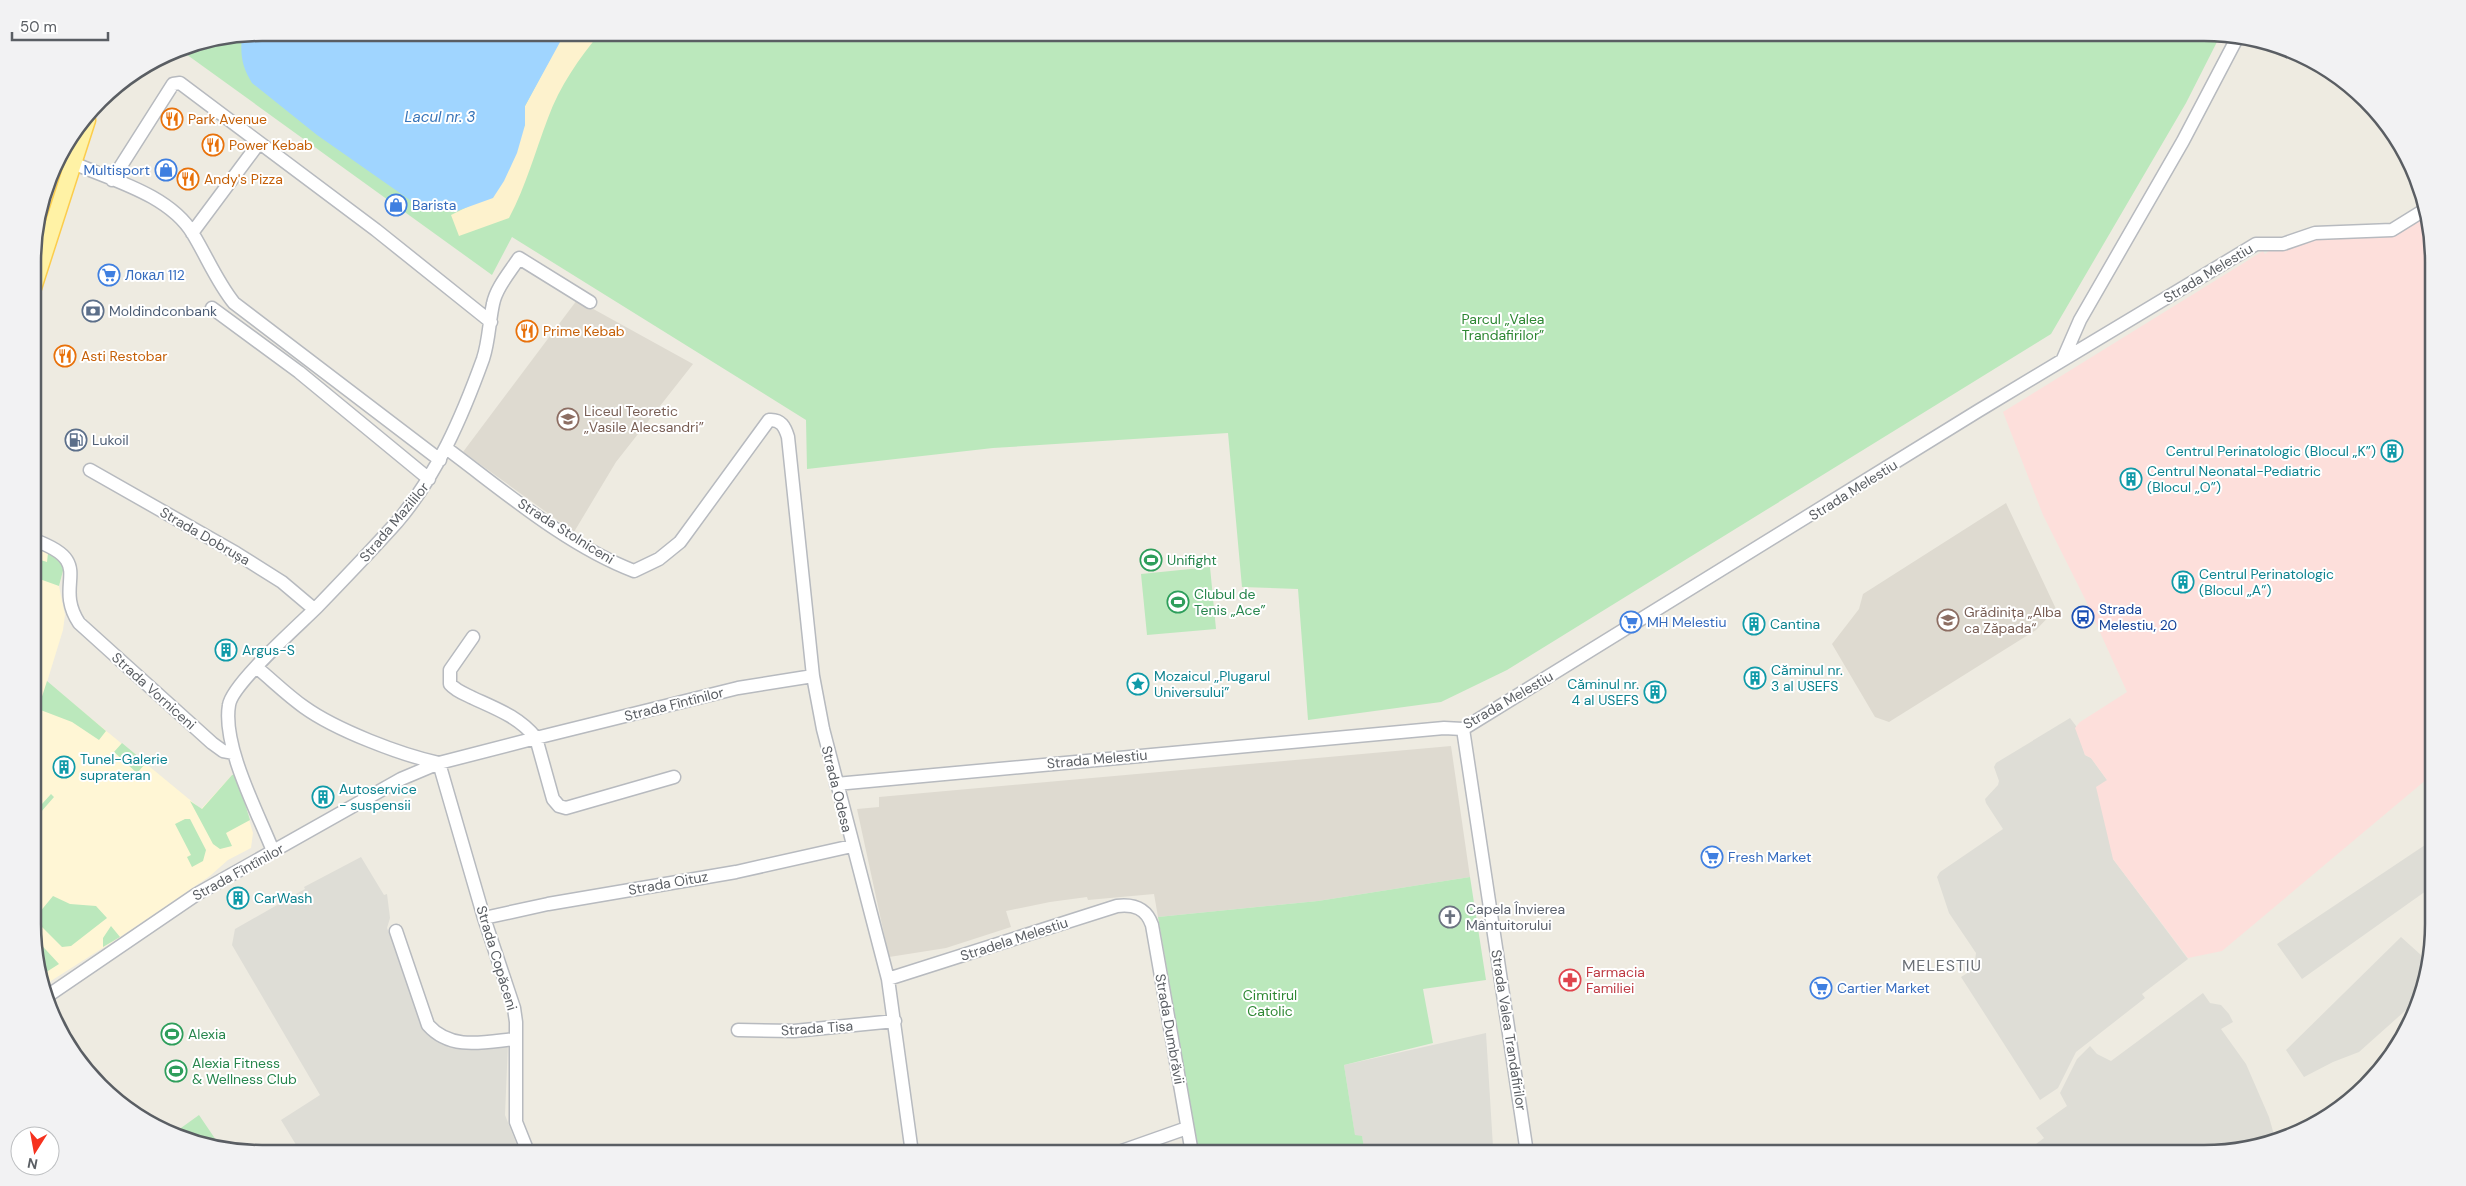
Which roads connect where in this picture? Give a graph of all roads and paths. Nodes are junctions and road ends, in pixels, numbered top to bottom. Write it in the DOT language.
graph roads {
  1 [pos="2234,43"];
  2 [pos="83,133"];
  3 [pos="259,143"];
  4 [pos="73,163"];
  5 [pos="112,180"];
  6 [pos="2419,213"];
  7 [pos="192,233"];
  8 [pos="41,263"];
  9 [pos="590,302"];
  10 [pos="212,308"];
  11 [pos="491,322"];
  12 [pos="2063,359"];
  13 [pos="780,422"];
  14 [pos="446,448"];
  15 [pos="440,460"];
  16 [pos="90,470"];
  17 [pos="429,479"];
  18 [pos="41,542"];
  19 [pos="314,609"];
  20 [pos="473,637"];
  21 [pos="256,667"];
  22 [pos="813,676"];
  23 [pos="1464,728"];
  24 [pos="536,738"];
  25 [pos="234,753"];
  26 [pos="439,763"];
  27 [pos="674,777"];
  28 [pos="836,784"];
  29 [pos="852,846"];
  30 [pos="273,851"];
  31 [pos="1140,908"];
  32 [pos="484,918"];
  33 [pos="396,931"];
  34 [pos="888,979"];
  35 [pos="52,993"];
  36 [pos="895,1021"];
  37 [pos="738,1030"];
  38 [pos="514,1039"];
  39 [pos="1187,1128"];
  40 [pos="525,1145"];
  41 [pos="911,1145"];
  42 [pos="1139,1145"];
  43 [pos="1190,1145"];
  44 [pos="1526,1145"];
  1 -- 12 [label="street"];
  2 -- 4 [label="main road"];
  3 -- 5 [label="street"];
  3 -- 7 [label="street"];
  3 -- 11 [label="street"];
  4 -- 5 [label="street"];
  4 -- 8 [label="main road"];
  5 -- 7 [label="street"];
  6 -- 12 [label="street, Strada Melestiu"];
  7 -- 15 [label="street"];
  9 -- 11 [label="street, Strada Mazililor"];
  10 -- 17 [label="street"];
  11 -- 14 [label="street, Strada Mazililor"];
  12 -- 23 [label="street, Strada Melestiu"];
  13 -- 14 [label="street, Strada Stolniceni"];
  13 -- 22 [label="street, Strada Odesa"];
  14 -- 15 [label="street, Strada Mazililor"];
  15 -- 17 [label="street, Strada Mazililor"];
  16 -- 19 [label="street, Strada Dobrușa"];
  17 -- 19 [label="street, Strada Mazililor"];
  18 -- 25 [label="street, Strada Vorniceni"];
  19 -- 21 [label="street, Strada Mazililor"];
  20 -- 24 [label="street"];
  21 -- 25 [label="street, Strada Mazililor"];
  21 -- 26 [label="street"];
  22 -- 24 [label="street, Strada Fîntînilor"];
  22 -- 28 [label="street, Strada Odesa"];
  23 -- 28 [label="street, Strada Melestiu"];
  23 -- 44 [label="street, Strada Valea Trandafirilor"];
  24 -- 26 [label="street, Strada Fîntînilor"];
  24 -- 27 [label="street"];
  25 -- 30 [label="street"];
  26 -- 30 [label="street, Strada Fîntînilor"];
  26 -- 32 [label="street, Strada Copăceni"];
  28 -- 29 [label="street, Strada Odesa"];
  29 -- 32 [label="street, Strada Oituz"];
  29 -- 34 [label="street, Strada Odesa"];
  30 -- 35 [label="street, Strada Fîntînilor"];
  31 -- 34 [label="street, Stradela Melestiu"];
  31 -- 39 [label="street, Strada Dumbrăvii"];
  32 -- 38 [label="street, Strada Copăceni"];
  33 -- 38 [label="street"];
  34 -- 36 [label="street, Strada Odesa"];
  36 -- 37 [label="street, Strada Tisa"];
  36 -- 41 [label="street, Strada Odesa"];
  38 -- 40 [label="street, Strada Copăceni"];
  39 -- 42 [label="street"];
  39 -- 43 [label="street, Strada Dumbrăvii"];
}
